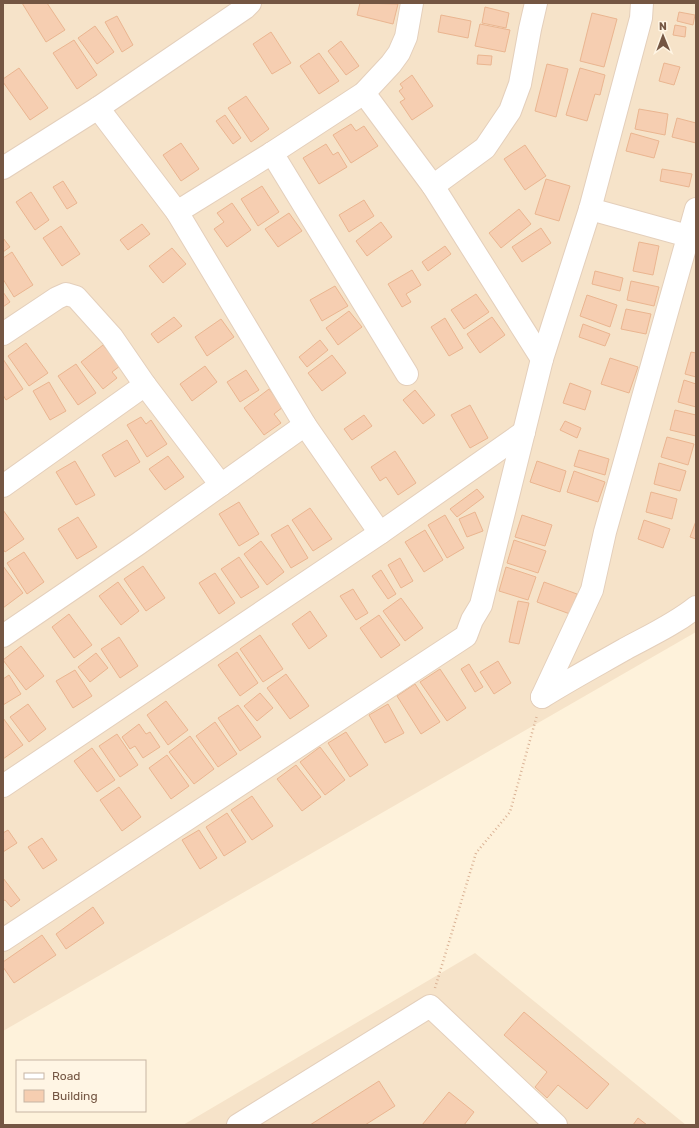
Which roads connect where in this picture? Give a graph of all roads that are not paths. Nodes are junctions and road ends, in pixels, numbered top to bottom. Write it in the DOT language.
graph roads {
  1 [pos="412,3"];
  2 [pos="536,3"];
  3 [pos="642,3"];
  4 [pos="245,5"];
  5 [pos="364,93"];
  6 [pos="98,108"];
  7 [pos="272,153"];
  8 [pos="3,168"];
  9 [pos="433,186"];
  10 [pos="590,209"];
  11 [pos="696,209"];
  12 [pos="177,212"];
  13 [pos="688,236"];
  14 [pos="3,334"];
  15 [pos="542,359"];
  16 [pos="407,374"];
  17 [pos="144,385"];
  18 [pos="305,425"];
  19 [pos="524,432"];
  20 [pos="221,485"];
  21 [pos="3,486"];
  22 [pos="380,533"];
  23 [pos="696,606"];
  24 [pos="3,636"];
  25 [pos="3,786"];
  26 [pos="3,940"];
  27 [pos="238,1125"];
  28 [pos="556,1125"];
  1 -- 5 [label="street"];
  2 -- 9 [label="street"];
  3 -- 10 [label="street"];
  4 -- 6 [label="street"];
  5 -- 7 [label="street"];
  5 -- 9 [label="street"];
  6 -- 8 [label="street"];
  6 -- 12 [label="street"];
  7 -- 12 [label="street"];
  7 -- 16 [label="street"];
  9 -- 15 [label="street"];
  10 -- 13 [label="street"];
  10 -- 15 [label="street"];
  11 -- 13 [label="street"];
  12 -- 18 [label="street"];
  13 -- 23 [label="street"];
  14 -- 17 [label="street"];
  15 -- 19 [label="street"];
  17 -- 20 [label="street"];
  17 -- 21 [label="street"];
  18 -- 20 [label="street"];
  18 -- 22 [label="street"];
  19 -- 22 [label="street"];
  19 -- 26 [label="street"];
  20 -- 24 [label="street"];
  22 -- 25 [label="street"];
  27 -- 28 [label="street"];
}
